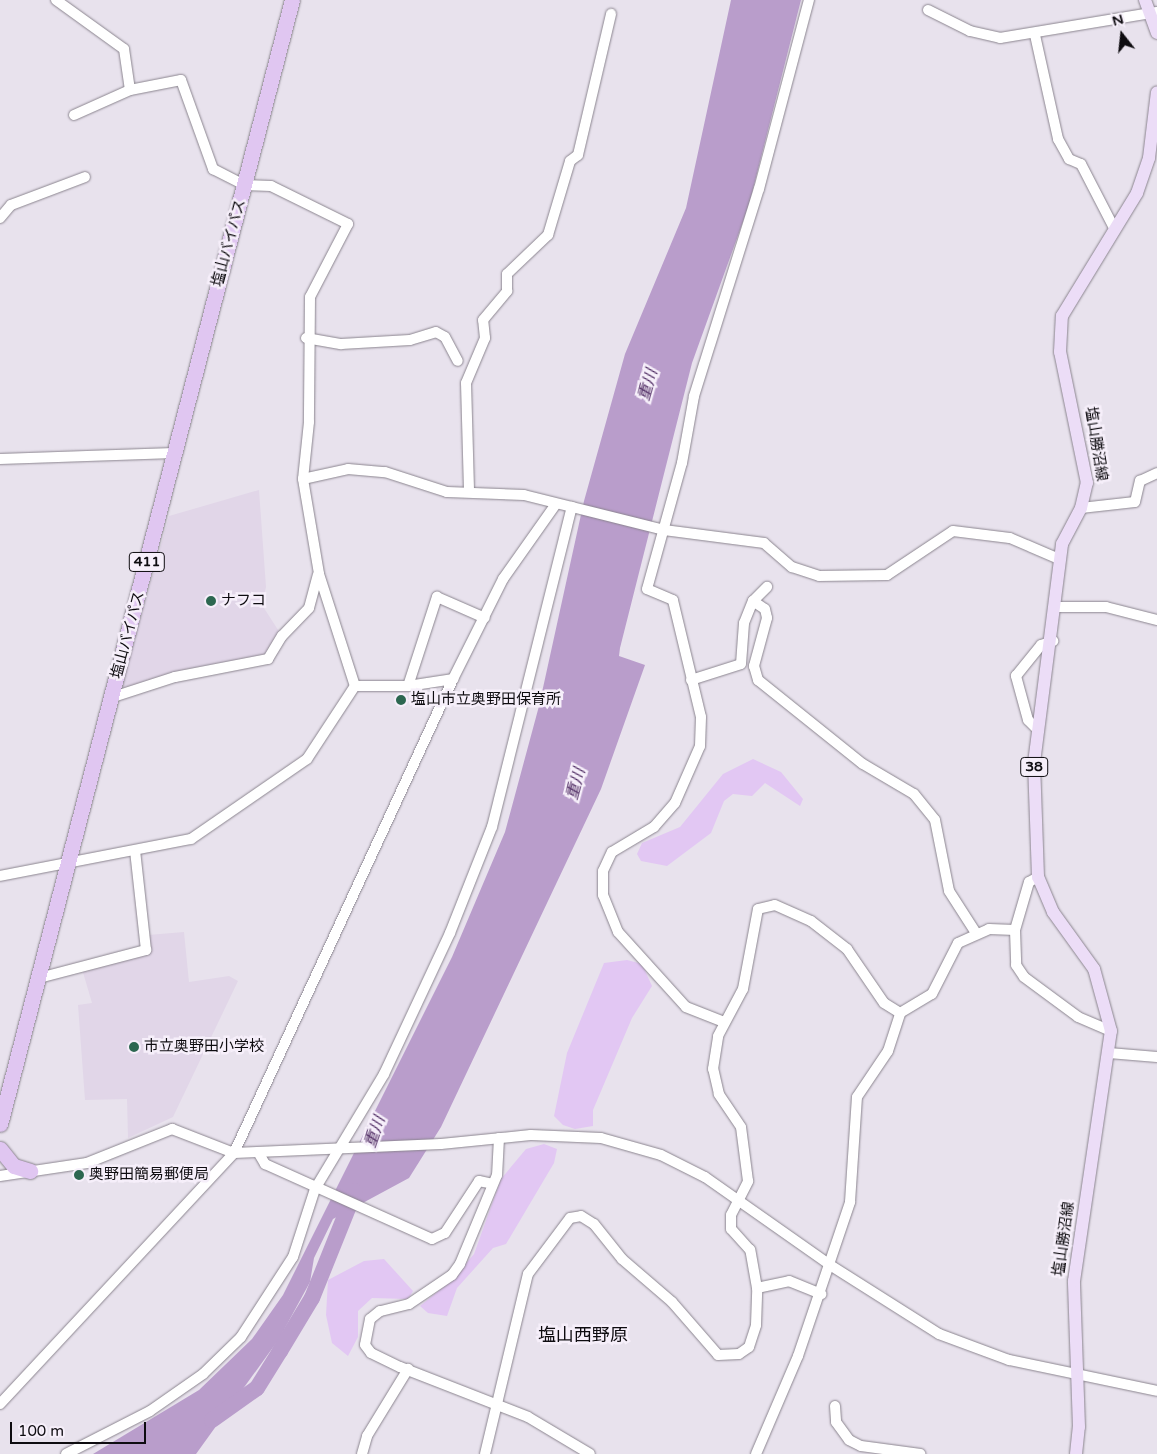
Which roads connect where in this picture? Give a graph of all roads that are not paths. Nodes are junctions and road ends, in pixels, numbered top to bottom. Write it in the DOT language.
graph roads {
  1 [pos="56,0"];
  2 [pos="292,0"];
  3 [pos="809,0"];
  4 [pos="1145,0"];
  5 [pos="928,10"];
  6 [pos="1154,13"];
  7 [pos="611,14"];
  8 [pos="1157,33"];
  9 [pos="1035,34"];
  10 [pos="130,90"];
  11 [pos="1157,92"];
  12 [pos="74,115"];
  13 [pos="1153,158"];
  14 [pos="85,177"];
  15 [pos="244,185"];
  16 [pos="0,218"];
  17 [pos="1115,230"];
  18 [pos="306,338"];
  19 [pos="458,361"];
  20 [pos="174,453"];
  21 [pos="0,459"];
  22 [pos="1157,473"];
  23 [pos="303,479"];
  24 [pos="469,490"];
  25 [pos="556,504"];
  26 [pos="572,507"];
  27 [pos="1081,508"];
  28 [pos="664,530"];
  29 [pos="1059,559"];
  30 [pos="319,574"];
  31 [pos="767,587"];
  32 [pos="753,601"];
  33 [pos="1057,607"];
  34 [pos="485,618"];
  35 [pos="1157,620"];
  36 [pos="1053,641"];
  37 [pos="453,679"];
  38 [pos="691,680"];
  39 [pos="355,686"];
  40 [pos="408,686"];
  41 [pos="110,698"];
  42 [pos="1036,728"];
  43 [pos="135,851"];
  44 [pos="68,862"];
  45 [pos="0,876"];
  46 [pos="1038,877"];
  47 [pos="1015,930"];
  48 [pos="976,933"];
  49 [pos="38,978"];
  50 [pos="900,1013"];
  51 [pos="724,1022"];
  52 [pos="1111,1031"];
  53 [pos="1110,1053"];
  54 [pos="1157,1057"];
  55 [pos="0,1124"];
  56 [pos="499,1138"];
  57 [pos="340,1148"];
  58 [pos="0,1149"];
  59 [pos="258,1152"];
  60 [pos="234,1153"];
  61 [pos="30,1171"];
  62 [pos="0,1176"];
  63 [pos="493,1184"];
  64 [pos="316,1189"];
  65 [pos="740,1199"];
  66 [pos="830,1265"];
  67 [pos="758,1288"];
  68 [pos="821,1294"];
  69 [pos="408,1369"];
  70 [pos="1078,1377"];
  71 [pos="1157,1391"];
  72 [pos="0,1404"];
  73 [pos="501,1404"];
  74 [pos="835,1406"];
  75 [pos="66,1454"];
  76 [pos="362,1454"];
  77 [pos="485,1454"];
  78 [pos="590,1454"];
  79 [pos="756,1454"];
  80 [pos="920,1454"];
  81 [pos="1076,1454"];
  1 -- 10 [label="street"];
  2 -- 15 [label="highway, 塩山バイパス / 411"];
  3 -- 28 [label="street"];
  4 -- 6 [label="main road"];
  5 -- 9 [label="street"];
  6 -- 8 [label="main road"];
  6 -- 9 [label="street"];
  7 -- 24 [label="street"];
  9 -- 17 [label="street"];
  10 -- 12 [label="street"];
  10 -- 15 [label="street"];
  11 -- 13 [label="main road, 塩山勝沼線 / 38"];
  13 -- 17 [label="main road, 塩山勝沼線 / 38"];
  14 -- 16 [label="street"];
  15 -- 18 [label="street"];
  15 -- 20 [label="highway, 塩山バイパス / 411"];
  17 -- 27 [label="main road, 塩山勝沼線 / 38"];
  18 -- 19 [label="street"];
  18 -- 23 [label="street"];
  20 -- 21 [label="street"];
  20 -- 41 [label="highway, 塩山バイパス / 411"];
  22 -- 27 [label="street"];
  23 -- 24 [label="street"];
  23 -- 30 [label="street"];
  24 -- 25 [label="street"];
  25 -- 26 [label="street"];
  25 -- 34 [label="street"];
  26 -- 28 [label="street"];
  26 -- 57 [label="street"];
  27 -- 29 [label="main road, 塩山勝沼線 / 38"];
  28 -- 29 [label="street"];
  28 -- 38 [label="street"];
  29 -- 33 [label="main road, 塩山勝沼線 / 38"];
  30 -- 39 [label="street"];
  30 -- 41 [label="street"];
  31 -- 32 [label="street"];
  32 -- 38 [label="street"];
  32 -- 48 [label="street"];
  33 -- 35 [label="street"];
  33 -- 36 [label="main road, 塩山勝沼線 / 38"];
  34 -- 37 [label="street"];
  34 -- 40 [label="street"];
  36 -- 42 [label="main road, 塩山勝沼線 / 38"];
  36 -- 42 [label="street"];
  37 -- 40 [label="street"];
  37 -- 60 [label="street"];
  38 -- 51 [label="street"];
  39 -- 40 [label="street"];
  39 -- 43 [label="street"];
  41 -- 44 [label="highway, 塩山バイパス / 411"];
  42 -- 46 [label="main road, 塩山勝沼線 / 38"];
  43 -- 44 [label="street"];
  43 -- 49 [label="street"];
  44 -- 45 [label="street"];
  44 -- 49 [label="highway, 塩山バイパス / 411"];
  46 -- 47 [label="street"];
  46 -- 52 [label="main road, 塩山勝沼線 / 38"];
  47 -- 48 [label="street"];
  47 -- 52 [label="street"];
  48 -- 50 [label="street"];
  49 -- 55 [label="highway, 塩山バイパス / 411"];
  50 -- 51 [label="street"];
  50 -- 66 [label="street"];
  51 -- 65 [label="street"];
  52 -- 53 [label="main road, 塩山勝沼線 / 38"];
  53 -- 54 [label="street"];
  53 -- 70 [label="main road, 塩山勝沼線 / 38"];
  56 -- 57 [label="street"];
  56 -- 63 [label="street"];
  56 -- 65 [label="street"];
  57 -- 59 [label="street"];
  57 -- 64 [label="street"];
  58 -- 61 [label="highway"];
  59 -- 60 [label="street"];
  59 -- 64 [label="street"];
  60 -- 61 [label="street"];
  60 -- 72 [label="street"];
  61 -- 62 [label="street"];
  63 -- 64 [label="street"];
  63 -- 69 [label="street"];
  64 -- 75 [label="street"];
  65 -- 66 [label="street"];
  65 -- 67 [label="street"];
  66 -- 68 [label="street"];
  66 -- 70 [label="street"];
  67 -- 68 [label="street"];
  67 -- 73 [label="street"];
  68 -- 79 [label="street"];
  69 -- 73 [label="street"];
  69 -- 76 [label="street"];
  70 -- 71 [label="street"];
  70 -- 81 [label="main road, 塩山勝沼線 / 38"];
  73 -- 77 [label="street"];
  73 -- 78 [label="street"];
  74 -- 80 [label="street"];
}
